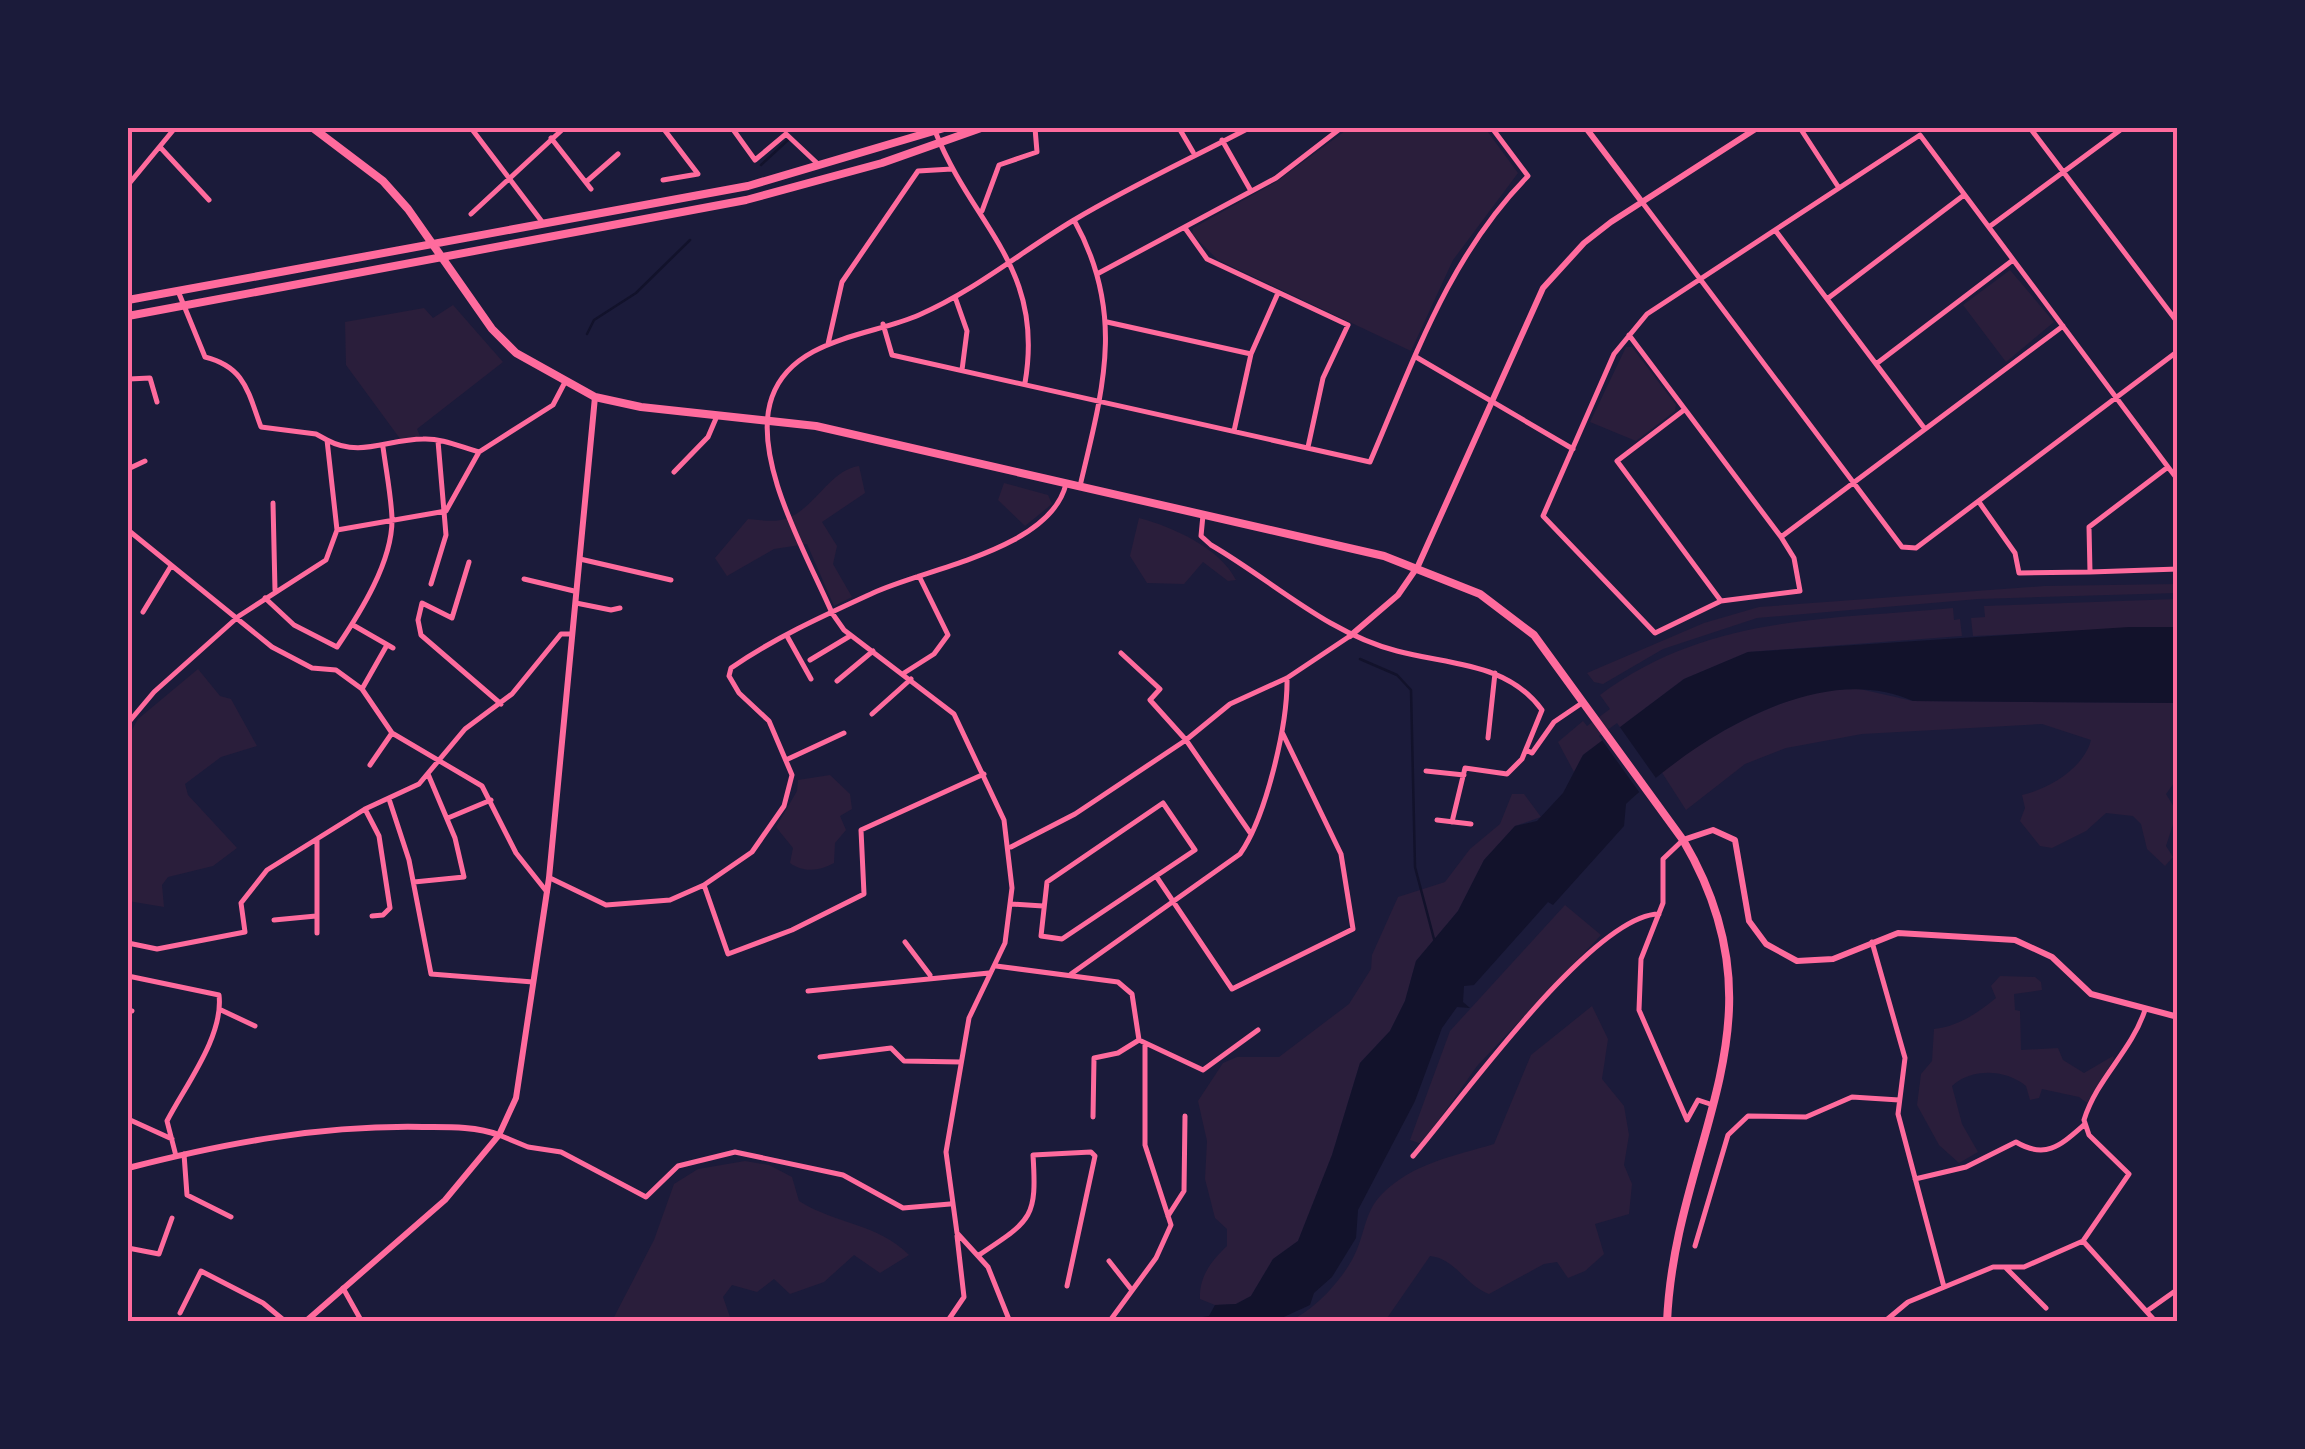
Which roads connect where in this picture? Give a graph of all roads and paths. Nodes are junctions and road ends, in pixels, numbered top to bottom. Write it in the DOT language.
graph roads {
  1 [pos="175,128"];
  2 [pos="313,128"];
  3 [pos="472,128"];
  4 [pos="564,128"];
  5 [pos="663,128"];
  6 [pos="732,128"];
  7 [pos="981,128"];
  8 [pos="1035,128"];
  9 [pos="1179,128"];
  10 [pos="1248,128"];
  11 [pos="1341,128"];
  12 [pos="1492,128"];
  13 [pos="1586,128"];
  14 [pos="1758,128"];
  15 [pos="1800,128"];
  16 [pos="2030,128"];
  17 [pos="2122,128"];
  18 [pos="938,129"];
  19 [pos="551,138"];
  20 [pos="1222,140"];
  21 [pos="940,144"];
  22 [pos="159,146"];
  23 [pos="1193,152"];
  24 [pos="618,154"];
  25 [pos="820,168"];
  26 [pos="952,169"];
  27 [pos="2064,172"];
  28 [pos="510,180"];
  29 [pos="663,180"];
  30 [pos="586,182"];
  31 [pos="128,185"];
  32 [pos="1838,188"];
  33 [pos="591,189"];
  34 [pos="1251,192"];
  35 [pos="1964,195"];
  36 [pos="209,200"];
  37 [pos="1642,202"];
  38 [pos="982,211"];
  39 [pos="471,214"];
  40 [pos="1074,220"];
  41 [pos="542,223"];
  42 [pos="1988,227"];
  43 [pos="1184,228"];
  44 [pos="1775,230"];
  45 [pos="433,245"];
  46 [pos="442,259"];
  47 [pos="2013,260"];
  48 [pos="1010,265"];
  49 [pos="1098,274"];
  50 [pos="1699,278"];
  51 [pos="178,291"];
  52 [pos="1278,293"];
  53 [pos="955,297"];
  54 [pos="1827,299"];
  55 [pos="128,300"];
  56 [pos="183,307"];
  57 [pos="128,316"];
  58 [pos="1107,322"];
  59 [pos="2178,323"];
  60 [pos="883,324"];
  61 [pos="2063,326"];
  62 [pos="1629,335"];
  63 [pos="828,344"];
  64 [pos="2178,351"];
  65 [pos="1251,354"];
  66 [pos="1415,357"];
  67 [pos="1875,364"];
  68 [pos="128,368"];
  69 [pos="962,370"];
  70 [pos="1025,383"];
  71 [pos="564,384"];
  72 [pos="595,397"];
  73 [pos="2117,398"];
  74 [pos="1099,401"];
  75 [pos="157,402"];
  76 [pos="1490,402"];
  77 [pos="1684,410"];
  78 [pos="718,413"];
  79 [pos="768,419"];
  80 [pos="1925,429"];
  81 [pos="1234,431"];
  82 [pos="327,440"];
  83 [pos="438,441"];
  84 [pos="1308,447"];
  85 [pos="383,448"];
  86 [pos="1573,449"];
  87 [pos="478,452"];
  88 [pos="146,461"];
  89 [pos="2168,467"];
  90 [pos="128,469"];
  91 [pos="674,472"];
  92 [pos="2178,480"];
  93 [pos="1853,483"];
  94 [pos="1066,484"];
  95 [pos="1080,486"];
  96 [pos="1979,502"];
  97 [pos="273,503"];
  98 [pos="446,511"];
  99 [pos="1203,514"];
  100 [pos="392,521"];
  101 [pos="128,530"];
  102 [pos="337,530"];
  103 [pos="1781,537"];
  104 [pos="577,558"];
  105 [pos="469,562"];
  106 [pos="171,566"];
  107 [pos="1418,566"];
  108 [pos="2178,569"];
  109 [pos="2090,572"];
  110 [pos="919,576"];
  111 [pos="524,579"];
  112 [pos="671,580"];
  113 [pos="430,584"];
  114 [pos="275,590"];
  115 [pos="574,591"];
  116 [pos="265,598"];
  117 [pos="1721,601"];
  118 [pos="573,602"];
  119 [pos="620,608"];
  120 [pos="143,612"];
  121 [pos="832,613"];
  122 [pos="240,616"];
  123 [pos="352,625"];
  124 [pos="571,634"];
  125 [pos="788,636"];
  126 [pos="851,636"];
  127 [pos="1350,636"];
  128 [pos="873,651"];
  129 [pos="1121,653"];
  130 [pos="810,660"];
  131 [pos="904,673"];
  132 [pos="1495,673"];
  133 [pos="911,678"];
  134 [pos="1288,678"];
  135 [pos="811,679"];
  136 [pos="836,681"];
  137 [pos="362,689"];
  138 [pos="1585,701"];
  139 [pos="501,704"];
  140 [pos="872,714"];
  141 [pos="128,723"];
  142 [pos="1282,732"];
  143 [pos="392,733"];
  144 [pos="844,733"];
  145 [pos="1488,738"];
  146 [pos="1186,740"];
  147 [pos="1526,750"];
  148 [pos="787,760"];
  149 [pos="439,762"];
  150 [pos="370,765"];
  151 [pos="1426,770"];
  152 [pos="428,774"];
  153 [pos="984,774"];
  154 [pos="1464,776"];
  155 [pos="389,799"];
  156 [pos="491,800"];
  157 [pos="365,808"];
  158 [pos="448,818"];
  159 [pos="1438,820"];
  160 [pos="1452,822"];
  161 [pos="1471,824"];
  162 [pos="1251,834"];
  163 [pos="318,840"];
  164 [pos="1683,840"];
  165 [pos="1010,847"];
  166 [pos="1156,876"];
  167 [pos="549,878"];
  168 [pos="414,882"];
  169 [pos="704,885"];
  170 [pos="547,892"];
  171 [pos="1012,904"];
  172 [pos="1176,904"];
  173 [pos="1044,906"];
  174 [pos="1659,914"];
  175 [pos="317,916"];
  176 [pos="372,916"];
  177 [pos="274,920"];
  178 [pos="317,933"];
  179 [pos="905,942"];
  180 [pos="1872,942"];
  181 [pos="128,943"];
  182 [pos="996,966"];
  183 [pos="991,973"];
  184 [pos="1071,974"];
  185 [pos="128,976"];
  186 [pos="931,976"];
  187 [pos="536,982"];
  188 [pos="808,991"];
  189 [pos="221,1010"];
  190 [pos="2145,1010"];
  191 [pos="2178,1018"];
  192 [pos="254,1026"];
  193 [pos="1258,1030"];
  194 [pos="1142,1042"];
  195 [pos="820,1057"];
  196 [pos="962,1062"];
  197 [pos="1899,1100"];
  198 [pos="1715,1106"];
  199 [pos="1185,1116"];
  200 [pos="1093,1117"];
  201 [pos="128,1119"];
  202 [pos="2084,1125"];
  203 [pos="499,1134"];
  204 [pos="172,1139"];
  205 [pos="180,1155"];
  206 [pos="1413,1156"];
  207 [pos="128,1168"];
  208 [pos="1915,1178"];
  209 [pos="950,1204"];
  210 [pos="1168,1216"];
  211 [pos="172,1218"];
  212 [pos="231,1218"];
  213 [pos="957,1233"];
  214 [pos="2084,1242"];
  215 [pos="1696,1246"];
  216 [pos="128,1248"];
  217 [pos="979,1255"];
  218 [pos="1109,1262"];
  219 [pos="2006,1268"];
  220 [pos="1066,1286"];
  221 [pos="343,1288"];
  222 [pos="1944,1288"];
  223 [pos="1131,1289"];
  224 [pos="2178,1289"];
  225 [pos="2046,1308"];
  226 [pos="2147,1312"];
  227 [pos="180,1313"];
  228 [pos="286,1322"];
  229 [pos="305,1322"];
  230 [pos="362,1322"];
  231 [pos="948,1322"];
  232 [pos="1010,1322"];
  233 [pos="1109,1322"];
  234 [pos="1667,1322"];
  235 [pos="1884,1322"];
  236 [pos="2156,1322"];
  1 -- 22 [label="street"];
  2 -- 45 [label="main road"];
  3 -- 28 [label="street"];
  4 -- 19 [label="street"];
  5 -- 29 [label="street"];
  6 -- 25 [label="street"];
  7 -- 21 [label="main road"];
  8 -- 38 [label="street"];
  9 -- 23 [label="street"];
  10 -- 20 [label="street"];
  11 -- 34 [label="street"];
  12 -- 66 [label="street"];
  13 -- 37 [label="street"];
  14 -- 37 [label="street"];
  15 -- 32 [label="street"];
  16 -- 27 [label="street"];
  17 -- 27 [label="street"];
  18 -- 21 [label="street"];
  18 -- 25 [label="main road"];
  19 -- 28 [label="street"];
  19 -- 30 [label="street"];
  20 -- 23 [label="street"];
  20 -- 34 [label="street"];
  21 -- 26 [label="street"];
  21 -- 46 [label="main road"];
  22 -- 31 [label="street"];
  22 -- 36 [label="street"];
  23 -- 40 [label="street"];
  24 -- 30 [label="street"];
  25 -- 41 [label="main road"];
  26 -- 38 [label="street"];
  26 -- 63 [label="street"];
  27 -- 42 [label="street"];
  27 -- 59 [label="street"];
  28 -- 39 [label="street"];
  28 -- 41 [label="street"];
  30 -- 33 [label="street"];
  32 -- 35 [label="street"];
  32 -- 44 [label="street"];
  34 -- 43 [label="street"];
  35 -- 42 [label="street"];
  35 -- 54 [label="street"];
  37 -- 50 [label="street"];
  37 -- 76 [label="street"];
  38 -- 48 [label="street"];
  40 -- 48 [label="street"];
  40 -- 49 [label="street"];
  41 -- 45 [label="main road"];
  42 -- 47 [label="street"];
  43 -- 49 [label="street"];
  43 -- 52 [label="street"];
  44 -- 50 [label="street"];
  44 -- 54 [label="street"];
  45 -- 46 [label="main road"];
  45 -- 51 [label="main road"];
  46 -- 56 [label="main road"];
  46 -- 71 [label="main road"];
  47 -- 61 [label="street"];
  47 -- 67 [label="street"];
  48 -- 53 [label="street"];
  48 -- 70 [label="street"];
  49 -- 58 [label="street"];
  50 -- 62 [label="street"];
  50 -- 93 [label="street"];
  51 -- 55 [label="main road"];
  51 -- 56 [label="street"];
  52 -- 65 [label="street"];
  52 -- 84 [label="street"];
  53 -- 60 [label="street"];
  53 -- 69 [label="street"];
  54 -- 67 [label="street"];
  56 -- 57 [label="main road"];
  56 -- 82 [label="street"];
  58 -- 65 [label="street"];
  58 -- 74 [label="street"];
  60 -- 63 [label="street"];
  60 -- 69 [label="street"];
  61 -- 73 [label="street"];
  61 -- 80 [label="street"];
  62 -- 77 [label="street"];
  62 -- 86 [label="street"];
  63 -- 79 [label="street"];
  64 -- 73 [label="street"];
  65 -- 81 [label="street"];
  66 -- 76 [label="street"];
  66 -- 84 [label="street"];
  67 -- 80 [label="street"];
  68 -- 75 [label="street"];
  69 -- 70 [label="street"];
  70 -- 74 [label="street"];
  71 -- 72 [label="main road"];
  71 -- 87 [label="street"];
  72 -- 78 [label="main road"];
  72 -- 104 [label="street"];
  73 -- 89 [label="street"];
  73 -- 96 [label="street"];
  74 -- 81 [label="street"];
  74 -- 95 [label="street"];
  76 -- 86 [label="street"];
  76 -- 107 [label="street"];
  77 -- 103 [label="street"];
  77 -- 117 [label="street"];
  78 -- 79 [label="main road"];
  78 -- 91 [label="street"];
  79 -- 94 [label="main road"];
  79 -- 121 [label="street"];
  80 -- 93 [label="street"];
  81 -- 84 [label="street"];
  82 -- 85 [label="street"];
  82 -- 102 [label="street"];
  83 -- 85 [label="street"];
  83 -- 87 [label="street"];
  83 -- 98 [label="street"];
  85 -- 100 [label="street"];
  86 -- 117 [label="street"];
  87 -- 98 [label="street"];
  88 -- 90 [label="street"];
  89 -- 92 [label="street"];
  89 -- 109 [label="street"];
  93 -- 96 [label="street"];
  93 -- 103 [label="street"];
  94 -- 95 [label="main road"];
  94 -- 110 [label="street"];
  95 -- 99 [label="main road"];
  96 -- 109 [label="street"];
  97 -- 114 [label="street"];
  98 -- 100 [label="street"];
  98 -- 113 [label="street"];
  99 -- 107 [label="main road"];
  99 -- 127 [label="street"];
  100 -- 102 [label="street"];
  100 -- 123 [label="street"];
  101 -- 106 [label="street"];
  102 -- 114 [label="street"];
  103 -- 117 [label="street"];
  104 -- 112 [label="street"];
  104 -- 115 [label="street"];
  105 -- 139 [label="street"];
  106 -- 120 [label="street"];
  106 -- 122 [label="street"];
  107 -- 127 [label="street"];
  107 -- 138 [label="main road"];
  108 -- 109 [label="street"];
  110 -- 121 [label="street"];
  110 -- 131 [label="street"];
  111 -- 115 [label="street"];
  114 -- 116 [label="street"];
  115 -- 118 [label="street"];
  116 -- 122 [label="street"];
  116 -- 123 [label="street"];
  118 -- 119 [label="street"];
  118 -- 124 [label="street"];
  121 -- 125 [label="street"];
  121 -- 126 [label="street"];
  122 -- 137 [label="street"];
  122 -- 141 [label="street"];
  123 -- 137 [label="street"];
  124 -- 139 [label="street"];
  124 -- 167 [label="street"];
  125 -- 135 [label="street"];
  125 -- 148 [label="street"];
  126 -- 128 [label="street"];
  126 -- 130 [label="street"];
  127 -- 132 [label="street"];
  127 -- 134 [label="street"];
  128 -- 131 [label="street"];
  128 -- 136 [label="street"];
  129 -- 146 [label="street"];
  131 -- 133 [label="street"];
  132 -- 145 [label="street"];
  132 -- 147 [label="street"];
  133 -- 140 [label="street"];
  133 -- 153 [label="street"];
  134 -- 142 [label="street"];
  134 -- 146 [label="street"];
  137 -- 143 [label="street"];
  138 -- 147 [label="street"];
  138 -- 164 [label="main road"];
  139 -- 149 [label="street"];
  142 -- 162 [label="street"];
  142 -- 172 [label="street"];
  143 -- 149 [label="street"];
  143 -- 150 [label="street"];
  144 -- 148 [label="street"];
  146 -- 162 [label="street"];
  146 -- 165 [label="street"];
  147 -- 154 [label="street"];
  148 -- 169 [label="street"];
  149 -- 152 [label="street"];
  149 -- 156 [label="street"];
  151 -- 154 [label="street"];
  152 -- 155 [label="street"];
  152 -- 158 [label="street"];
  153 -- 165 [label="street"];
  153 -- 169 [label="street"];
  154 -- 160 [label="street"];
  155 -- 157 [label="street"];
  155 -- 168 [label="street"];
  156 -- 158 [label="street"];
  156 -- 170 [label="street"];
  157 -- 163 [label="street"];
  157 -- 176 [label="street"];
  158 -- 168 [label="street"];
  159 -- 160 [label="street"];
  160 -- 161 [label="street"];
  162 -- 172 [label="street"];
  163 -- 175 [label="street"];
  163 -- 181 [label="street"];
  164 -- 174 [label="street"];
  164 -- 180 [label="street"];
  164 -- 198 [label="main road"];
  165 -- 171 [label="street"];
  166 -- 172 [label="street"];
  166 -- 173 [label="street"];
  166 -- 173 [label="street"];
  167 -- 169 [label="street"];
  167 -- 170 [label="street"];
  168 -- 187 [label="street"];
  170 -- 187 [label="street"];
  171 -- 173 [label="street"];
  171 -- 182 [label="street"];
  172 -- 184 [label="street"];
  174 -- 198 [label="street"];
  174 -- 206 [label="street"];
  175 -- 177 [label="street"];
  175 -- 178 [label="street"];
  179 -- 186 [label="street"];
  180 -- 190 [label="street"];
  180 -- 197 [label="street"];
  182 -- 183 [label="street"];
  182 -- 184 [label="street"];
  183 -- 186 [label="street"];
  183 -- 196 [label="street"];
  184 -- 194 [label="street"];
  185 -- 189 [label="street"];
  186 -- 188 [label="street"];
  187 -- 203 [label="street"];
  189 -- 192 [label="street"];
  189 -- 204 [label="street"];
  190 -- 191 [label="street"];
  190 -- 202 [label="street"];
  193 -- 194 [label="street"];
  194 -- 200 [label="street"];
  194 -- 210 [label="street"];
  195 -- 196 [label="street"];
  196 -- 209 [label="street"];
  197 -- 208 [label="street"];
  197 -- 215 [label="street"];
  198 -- 234 [label="main road"];
  199 -- 210 [label="street"];
  201 -- 204 [label="street"];
  202 -- 208 [label="street"];
  202 -- 214 [label="street"];
  203 -- 205 [label="street"];
  203 -- 209 [label="street"];
  203 -- 221 [label="street"];
  204 -- 205 [label="street"];
  205 -- 207 [label="street"];
  205 -- 212 [label="street"];
  208 -- 222 [label="street"];
  209 -- 213 [label="street"];
  210 -- 223 [label="street"];
  211 -- 216 [label="street"];
  213 -- 217 [label="street"];
  213 -- 231 [label="street"];
  214 -- 219 [label="street"];
  214 -- 226 [label="street"];
  217 -- 220 [label="street"];
  217 -- 232 [label="street"];
  218 -- 223 [label="street"];
  219 -- 222 [label="street"];
  219 -- 225 [label="street"];
  221 -- 229 [label="street"];
  221 -- 230 [label="street"];
  222 -- 235 [label="street"];
  223 -- 233 [label="street"];
  224 -- 226 [label="street"];
  226 -- 236 [label="street"];
  227 -- 228 [label="street"];
}
